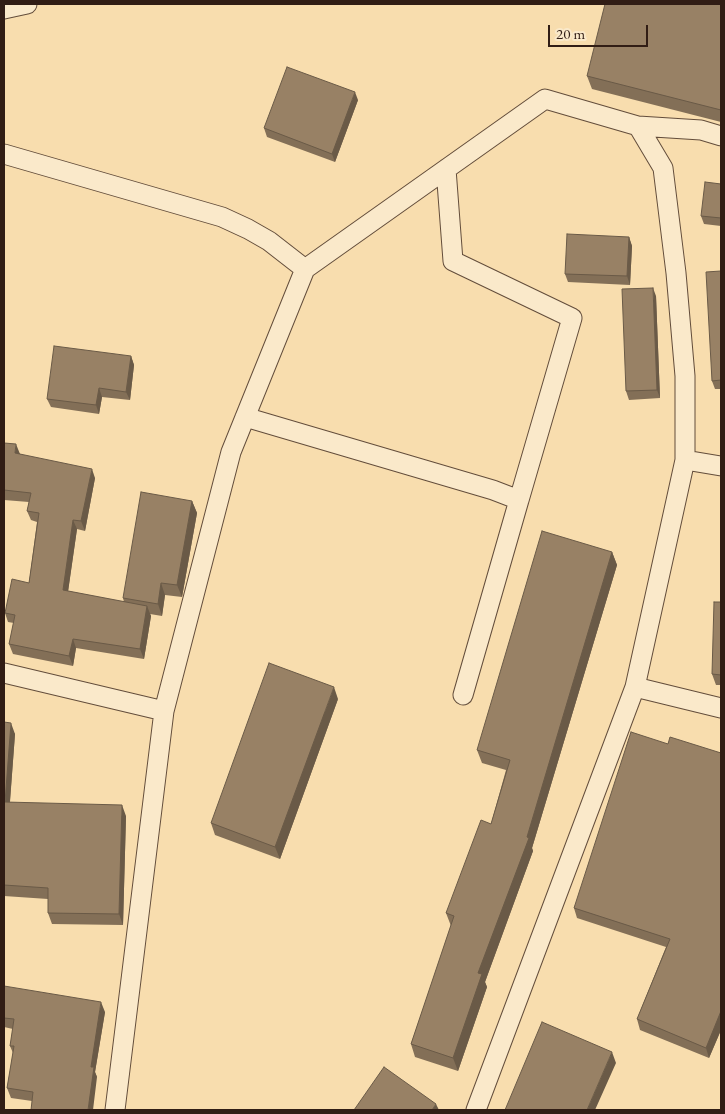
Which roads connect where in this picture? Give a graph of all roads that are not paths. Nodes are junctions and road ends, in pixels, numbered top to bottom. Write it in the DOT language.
graph roads {
  1 [pos="27,4"];
  2 [pos="4,8"];
  3 [pos="638,126"];
  4 [pos="721,136"];
  5 [pos="4,154"];
  6 [pos="446,169"];
  7 [pos="305,269"];
  8 [pos="245,417"];
  9 [pos="685,460"];
  10 [pos="721,466"];
  11 [pos="519,500"];
  12 [pos="4,673"];
  13 [pos="635,688"];
  14 [pos="463,695"];
  15 [pos="721,708"];
  16 [pos="164,711"];
  17 [pos="115,1110"];
  18 [pos="476,1110"];
  1 -- 2 [label="lane"];
  3 -- 4 [label="lane"];
  3 -- 6 [label="lane"];
  3 -- 9 [label="lane"];
  5 -- 7 [label="lane"];
  6 -- 7 [label="lane"];
  6 -- 11 [label="lane"];
  7 -- 8 [label="lane"];
  8 -- 11 [label="lane"];
  8 -- 16 [label="lane"];
  9 -- 10 [label="lane"];
  9 -- 13 [label="lane"];
  11 -- 14 [label="lane"];
  12 -- 16 [label="lane"];
  13 -- 15 [label="lane"];
  13 -- 18 [label="lane"];
  16 -- 17 [label="lane"];
}
